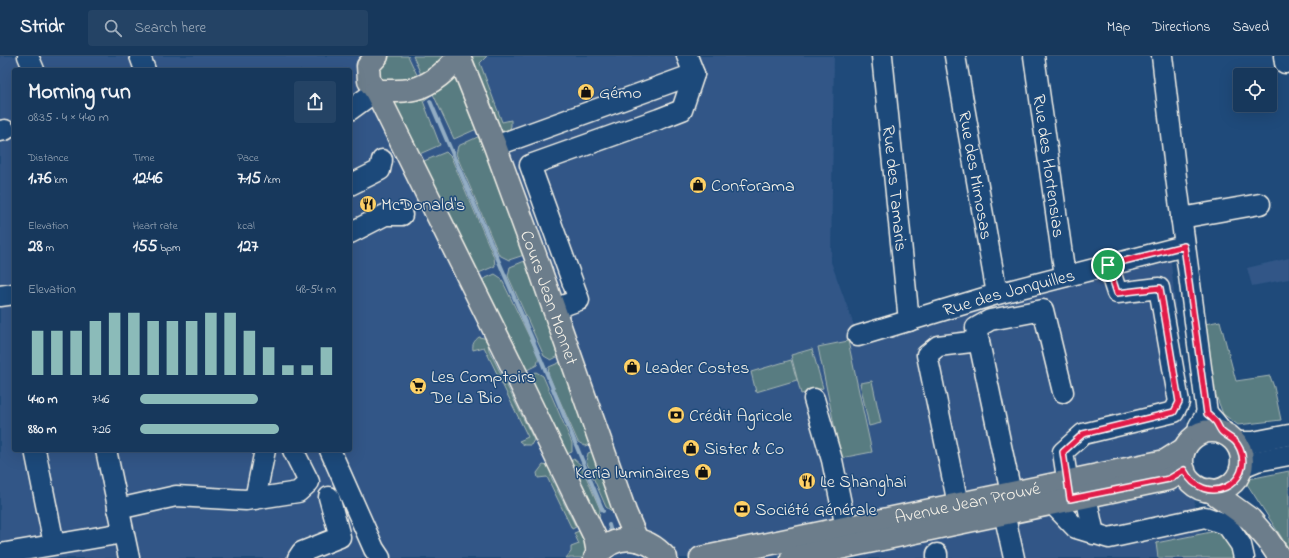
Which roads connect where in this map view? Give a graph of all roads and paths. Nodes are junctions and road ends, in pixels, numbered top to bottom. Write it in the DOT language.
graph roads {
  1 [pos="28,56"];
  2 [pos="140,56"];
  3 [pos="459,56"];
  4 [pos="882,56"];
  5 [pos="955,56"];
  6 [pos="1034,56"];
  7 [pos="1162,56"];
  8 [pos="368,59"];
  9 [pos="690,65"];
  10 [pos="33,68"];
  11 [pos="145,68"];
  12 [pos="376,91"];
  13 [pos="352,109"];
  14 [pos="495,146"];
  15 [pos="382,160"];
  16 [pos="530,165"];
  17 [pos="505,174"];
  18 [pos="352,184"];
  19 [pos="1260,204"];
  20 [pos="402,215"];
  21 [pos="1181,218"];
  22 [pos="352,232"];
  23 [pos="1184,246"];
  24 [pos="1108,265"];
  25 [pos="1065,276"];
  26 [pos="12,294"];
  27 [pos="997,294"];
  28 [pos="0,296"];
  29 [pos="554,309"];
  30 [pos="909,321"];
  31 [pos="858,336"];
  32 [pos="979,341"];
  33 [pos="1063,392"];
  34 [pos="814,399"];
  35 [pos="1207,414"];
  36 [pos="1289,435"];
  37 [pos="1229,437"];
  38 [pos="1189,451"];
  39 [pos="35,452"];
  40 [pos="106,452"];
  41 [pos="265,452"];
  42 [pos="294,452"];
  43 [pos="331,452"];
  44 [pos="1289,455"];
  45 [pos="1239,473"];
  46 [pos="1210,490"];
  47 [pos="1069,495"];
  48 [pos="329,497"];
  49 [pos="255,499"];
  50 [pos="1007,503"];
  51 [pos="958,504"];
  52 [pos="118,509"];
  53 [pos="1250,519"];
  54 [pos="123,533"];
  55 [pos="1094,534"];
  56 [pos="637,540"];
  57 [pos="54,544"];
  58 [pos="850,544"];
  59 [pos="0,554"];
  60 [pos="597,556"];
  61 [pos="129,558"];
  62 [pos="298,558"];
  63 [pos="380,558"];
  64 [pos="666,558"];
  65 [pos="701,558"];
  66 [pos="792,558"];
  67 [pos="1014,558"];
  68 [pos="1244,558"];
  69 [pos="1280,558"];
  1 -- 10 [label="street"];
  2 -- 11 [label="street"];
  3 -- 12 [label="main road"];
  3 -- 14 [label="main road, Cours Jean Monnet"];
  4 -- 30 [label="street, Rue des Tamaris"];
  5 -- 27 [label="street, Rue des Mimosas"];
  6 -- 25 [label="street, Rue des Hortensias"];
  7 -- 21 [label="street"];
  8 -- 12 [label="main road"];
  9 -- 14 [label="street"];
  9 -- 16 [label="street"];
  12 -- 13 [label="street"];
  12 -- 60 [label="main road"];
  14 -- 17 [label="main road, Cours Jean Monnet"];
  15 -- 18 [label="street"];
  16 -- 17 [label="street"];
  16 -- 29 [label="street"];
  17 -- 29 [label="main road, Cours Jean Monnet"];
  19 -- 21 [label="street"];
  20 -- 22 [label="street"];
  21 -- 23 [label="street"];
  23 -- 24 [label="street, Rue des Jonquilles"];
  23 -- 35 [label="street"];
  24 -- 25 [label="street, Rue des Jonquilles"];
  24 -- 47 [label="street"];
  25 -- 27 [label="street, Rue des Jonquilles"];
  26 -- 28 [label="street"];
  27 -- 30 [label="street, Rue des Jonquilles"];
  29 -- 56 [label="main road, Cours Jean Monnet"];
  30 -- 31 [label="street, Rue des Jonquilles"];
  32 -- 33 [label="street"];
  32 -- 50 [label="street"];
  32 -- 51 [label="street"];
  34 -- 58 [label="street"];
  35 -- 37 [label="street"];
  35 -- 38 [label="street"];
  36 -- 37 [label="street"];
  37 -- 38 [label="main road"];
  37 -- 45 [label="main road"];
  38 -- 46 [label="main road"];
  38 -- 47 [label="main road, Avenue Jean Prouvé"];
  39 -- 57 [label="street"];
  40 -- 52 [label="street"];
  41 -- 49 [label="street"];
  42 -- 49 [label="street"];
  43 -- 63 [label="street"];
  44 -- 45 [label="street"];
  45 -- 46 [label="main road"];
  45 -- 53 [label="main road"];
  46 -- 53 [label="main road"];
  47 -- 50 [label="main road, Avenue Jean Prouvé"];
  47 -- 55 [label="street"];
  47 -- 55 [label="street"];
  48 -- 62 [label="street"];
  49 -- 52 [label="street"];
  50 -- 51 [label="main road, Avenue Jean Prouvé"];
  50 -- 58 [label="main road, Avenue Jean Prouvé"];
  50 -- 67 [label="street"];
  51 -- 58 [label="main road, Avenue Jean Prouvé"];
  52 -- 54 [label="street"];
  53 -- 69 [label="main road"];
  54 -- 57 [label="street"];
  54 -- 61 [label="street"];
  55 -- 68 [label="street"];
  56 -- 60 [label="main road"];
  56 -- 64 [label="main road"];
  57 -- 59 [label="street"];
  58 -- 65 [label="main road, Avenue Jean Prouvé"];
  58 -- 66 [label="main road, Avenue Jean Prouvé"];
}
